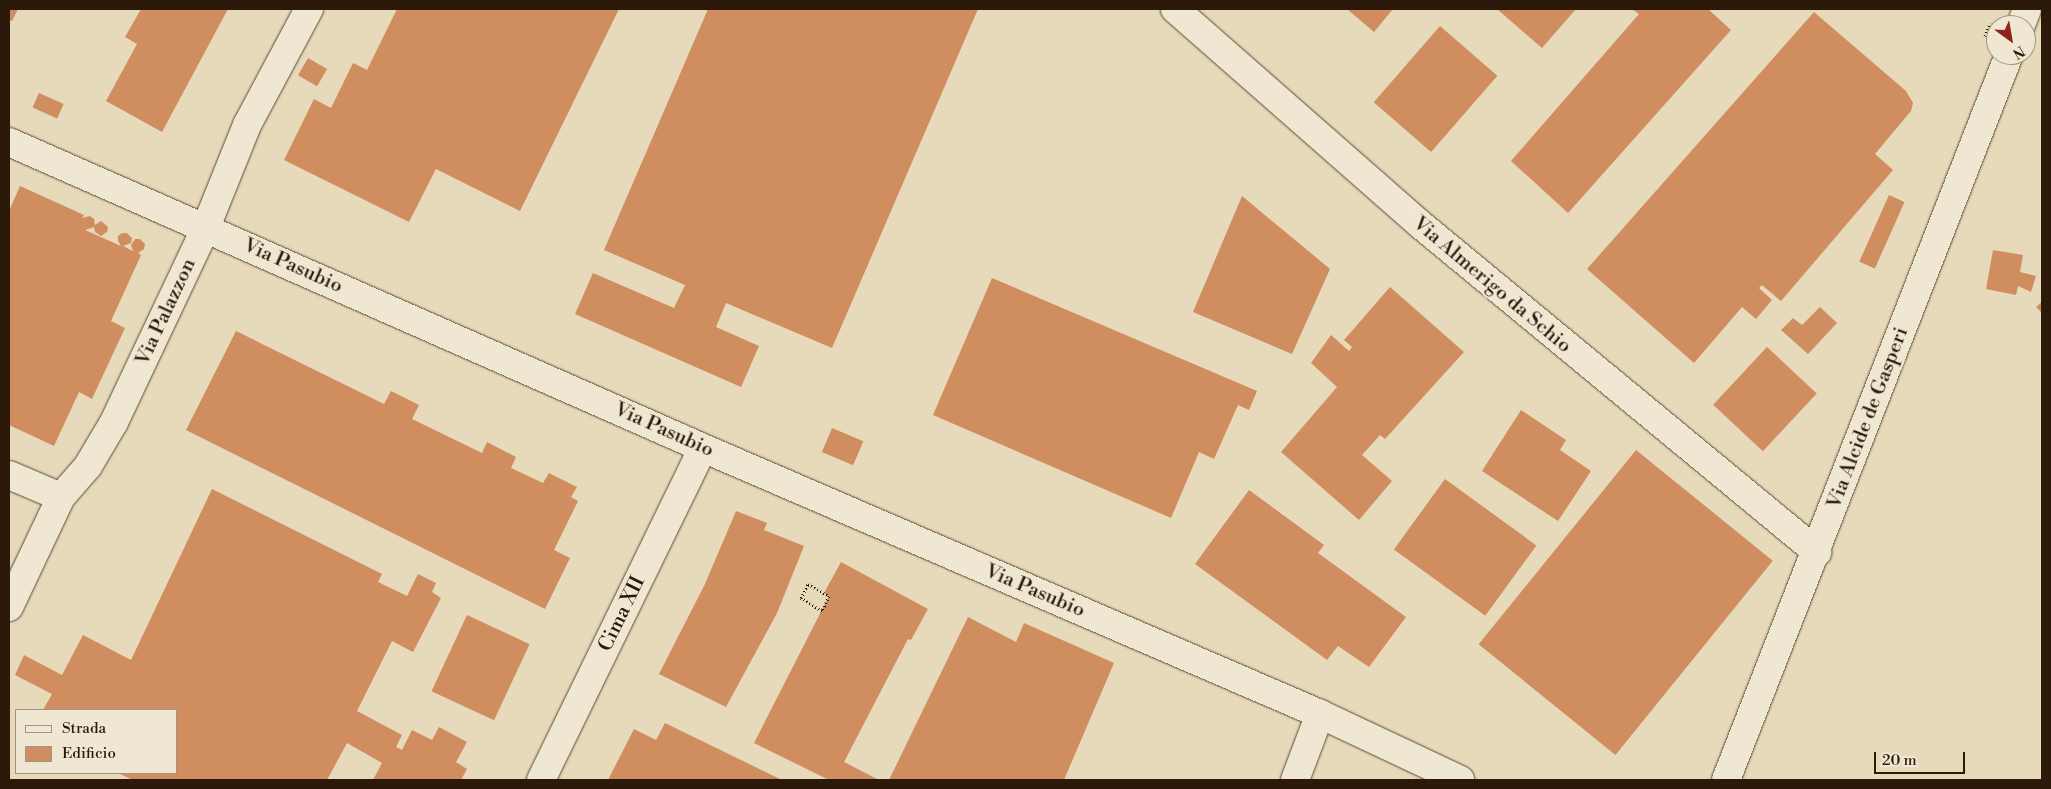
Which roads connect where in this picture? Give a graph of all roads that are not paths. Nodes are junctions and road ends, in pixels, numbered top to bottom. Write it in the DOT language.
graph roads {
  1 [pos="309,9"];
  2 [pos="1175,9"];
  3 [pos="2005,65"];
  4 [pos="9,142"];
  5 [pos="206,227"];
  6 [pos="702,448"];
  7 [pos="9,475"];
  8 [pos="61,497"];
  9 [pos="1817,552"];
  10 [pos="9,607"];
  11 [pos="1320,714"];
  12 [pos="542,780"];
  13 [pos="1295,780"];
  14 [pos="1460,780"];
  15 [pos="1726,780"];
  1 -- 5 [label="street, Via Palazzon"];
  2 -- 9 [label="street, Via Almerigo da Schio"];
  3 -- 9 [label="street, Via Alcide de Gasperi"];
  4 -- 5 [label="street, Via Pasubio"];
  5 -- 6 [label="street, Via Pasubio"];
  5 -- 8 [label="street, Via Palazzon"];
  6 -- 11 [label="street, Via Pasubio"];
  6 -- 12 [label="street, Cima XII"];
  7 -- 8 [label="street"];
  8 -- 10 [label="street, Via Palazzon"];
  9 -- 15 [label="street, Via Alcide de Gasperi"];
  11 -- 13 [label="street"];
  11 -- 14 [label="street, Via Pasubio"];
}
